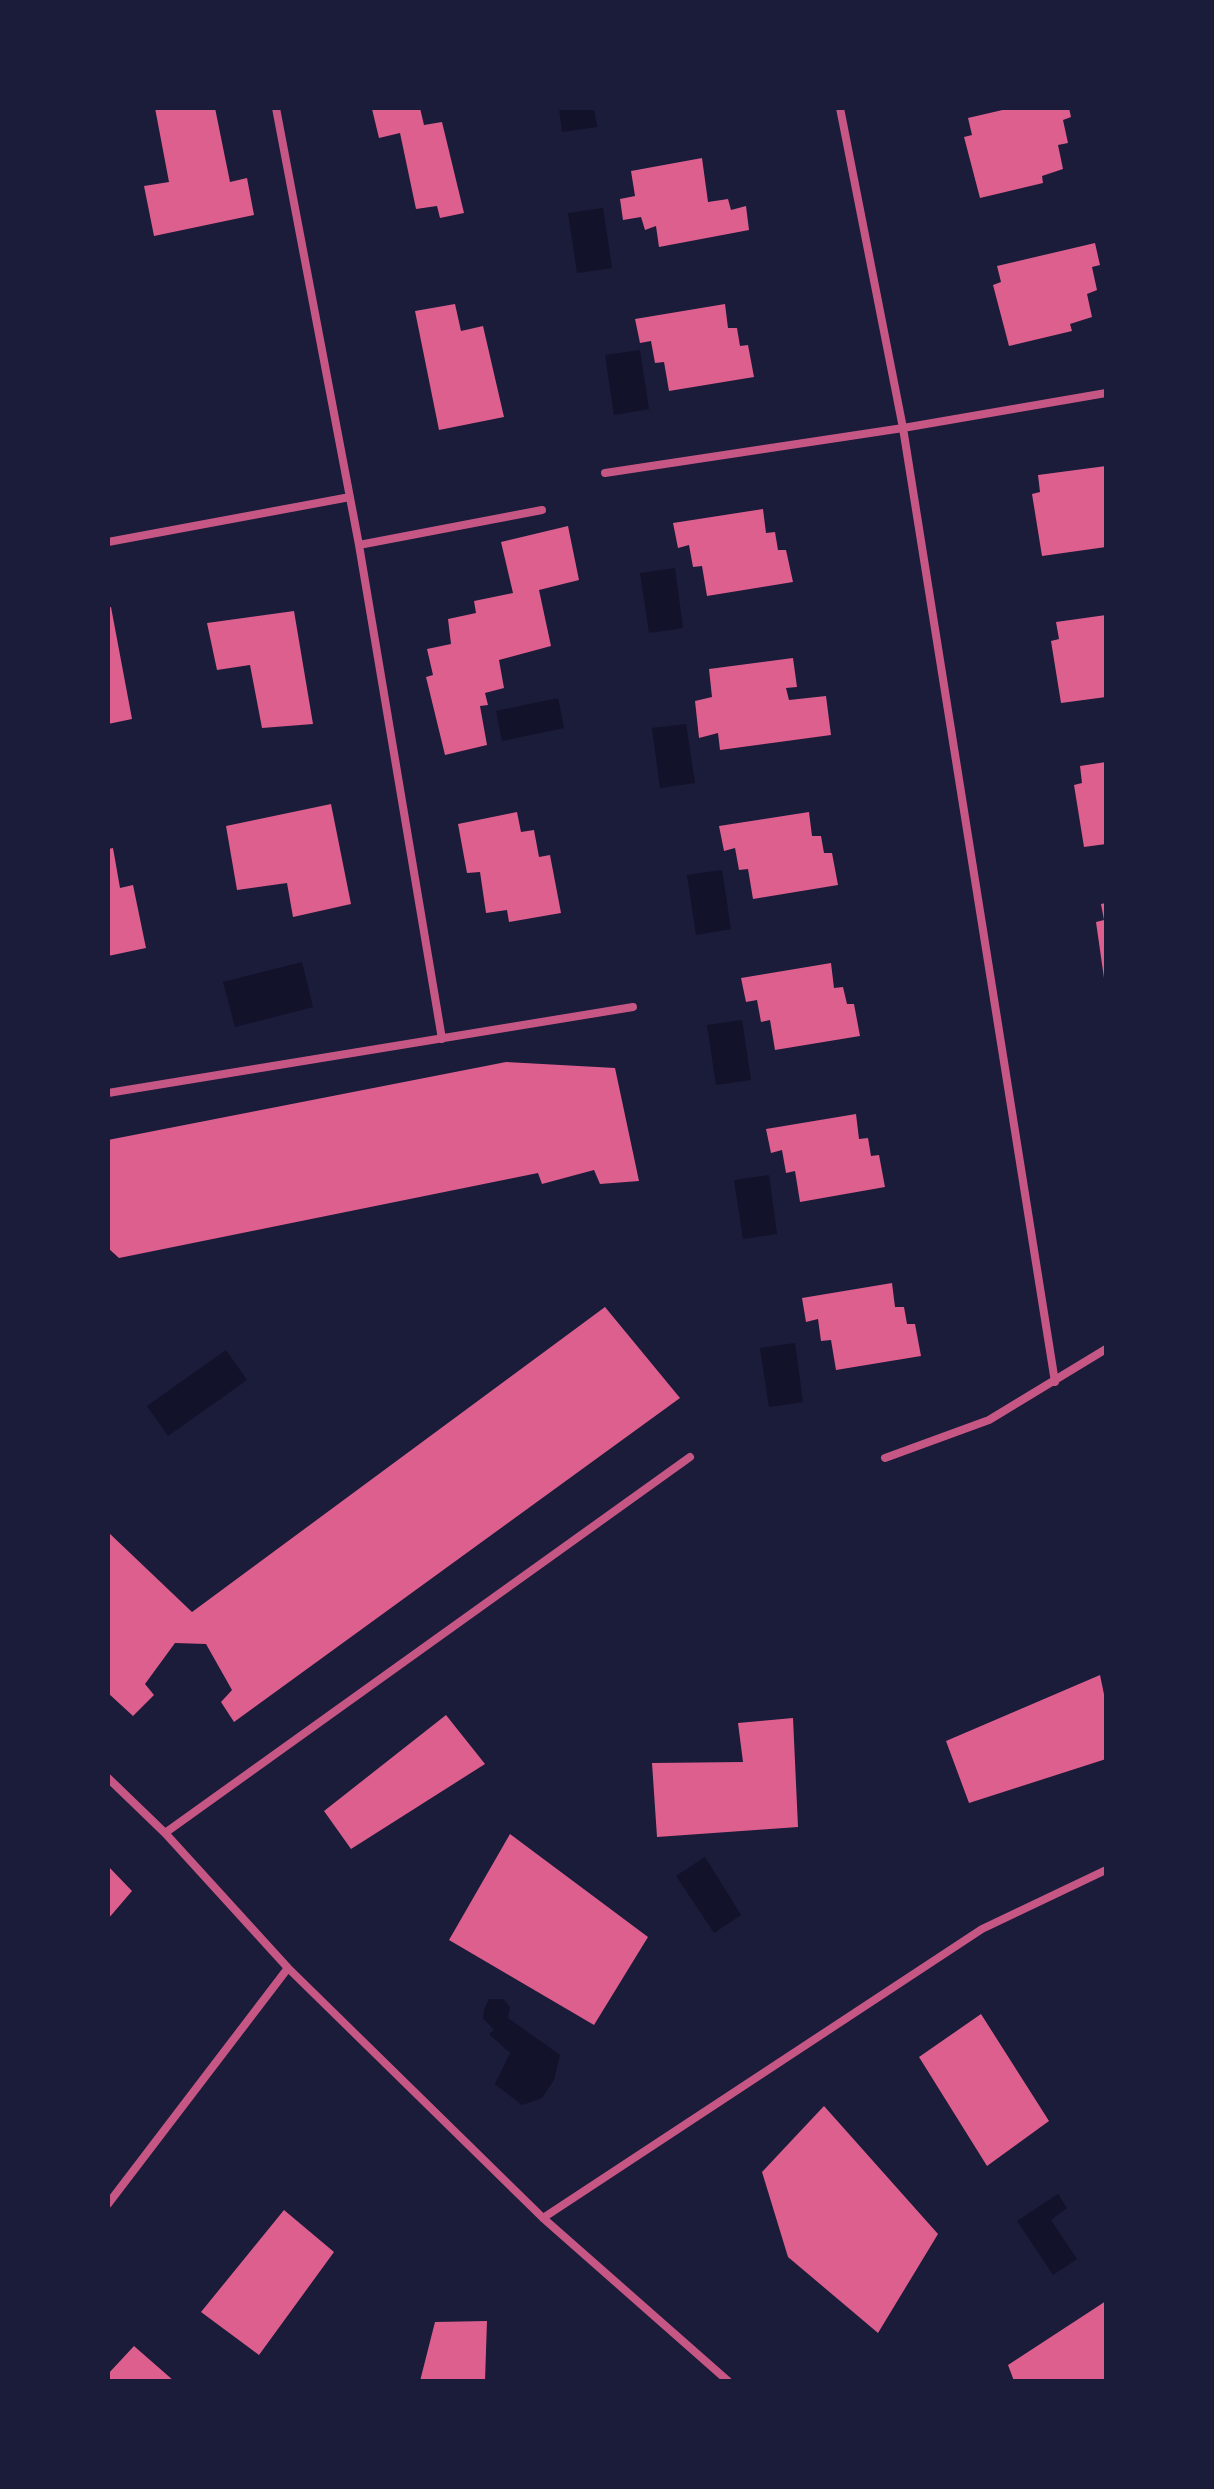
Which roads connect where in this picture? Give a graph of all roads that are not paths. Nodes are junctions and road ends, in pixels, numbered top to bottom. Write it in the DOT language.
graph roads {
  1 [pos="276,108"];
  2 [pos="840,108"];
  3 [pos="1106,393"];
  4 [pos="903,428"];
  5 [pos="605,473"];
  6 [pos="350,497"];
  7 [pos="542,510"];
  8 [pos="108,542"];
  9 [pos="359,545"];
  10 [pos="633,1007"];
  11 [pos="442,1039"];
  12 [pos="108,1093"];
  13 [pos="1106,1349"];
  14 [pos="1055,1382"];
  15 [pos="690,1457"];
  16 [pos="885,1458"];
  17 [pos="108,1778"];
  18 [pos="165,1833"];
  19 [pos="1106,1870"];
  20 [pos="288,1968"];
  21 [pos="108,2204"];
  22 [pos="543,2218"];
  23 [pos="728,2381"];
  1 -- 6 [label="street"];
  2 -- 4 [label="street"];
  3 -- 4 [label="street"];
  4 -- 5 [label="street"];
  4 -- 14 [label="street"];
  6 -- 8 [label="street"];
  6 -- 9 [label="street"];
  7 -- 9 [label="street"];
  9 -- 11 [label="street"];
  10 -- 11 [label="street"];
  11 -- 12 [label="street"];
  13 -- 14 [label="street"];
  14 -- 16 [label="street"];
  15 -- 18 [label="street"];
  17 -- 18 [label="street"];
  18 -- 20 [label="street"];
  19 -- 22 [label="street"];
  20 -- 21 [label="street"];
  20 -- 22 [label="street"];
  22 -- 23 [label="street"];
}
